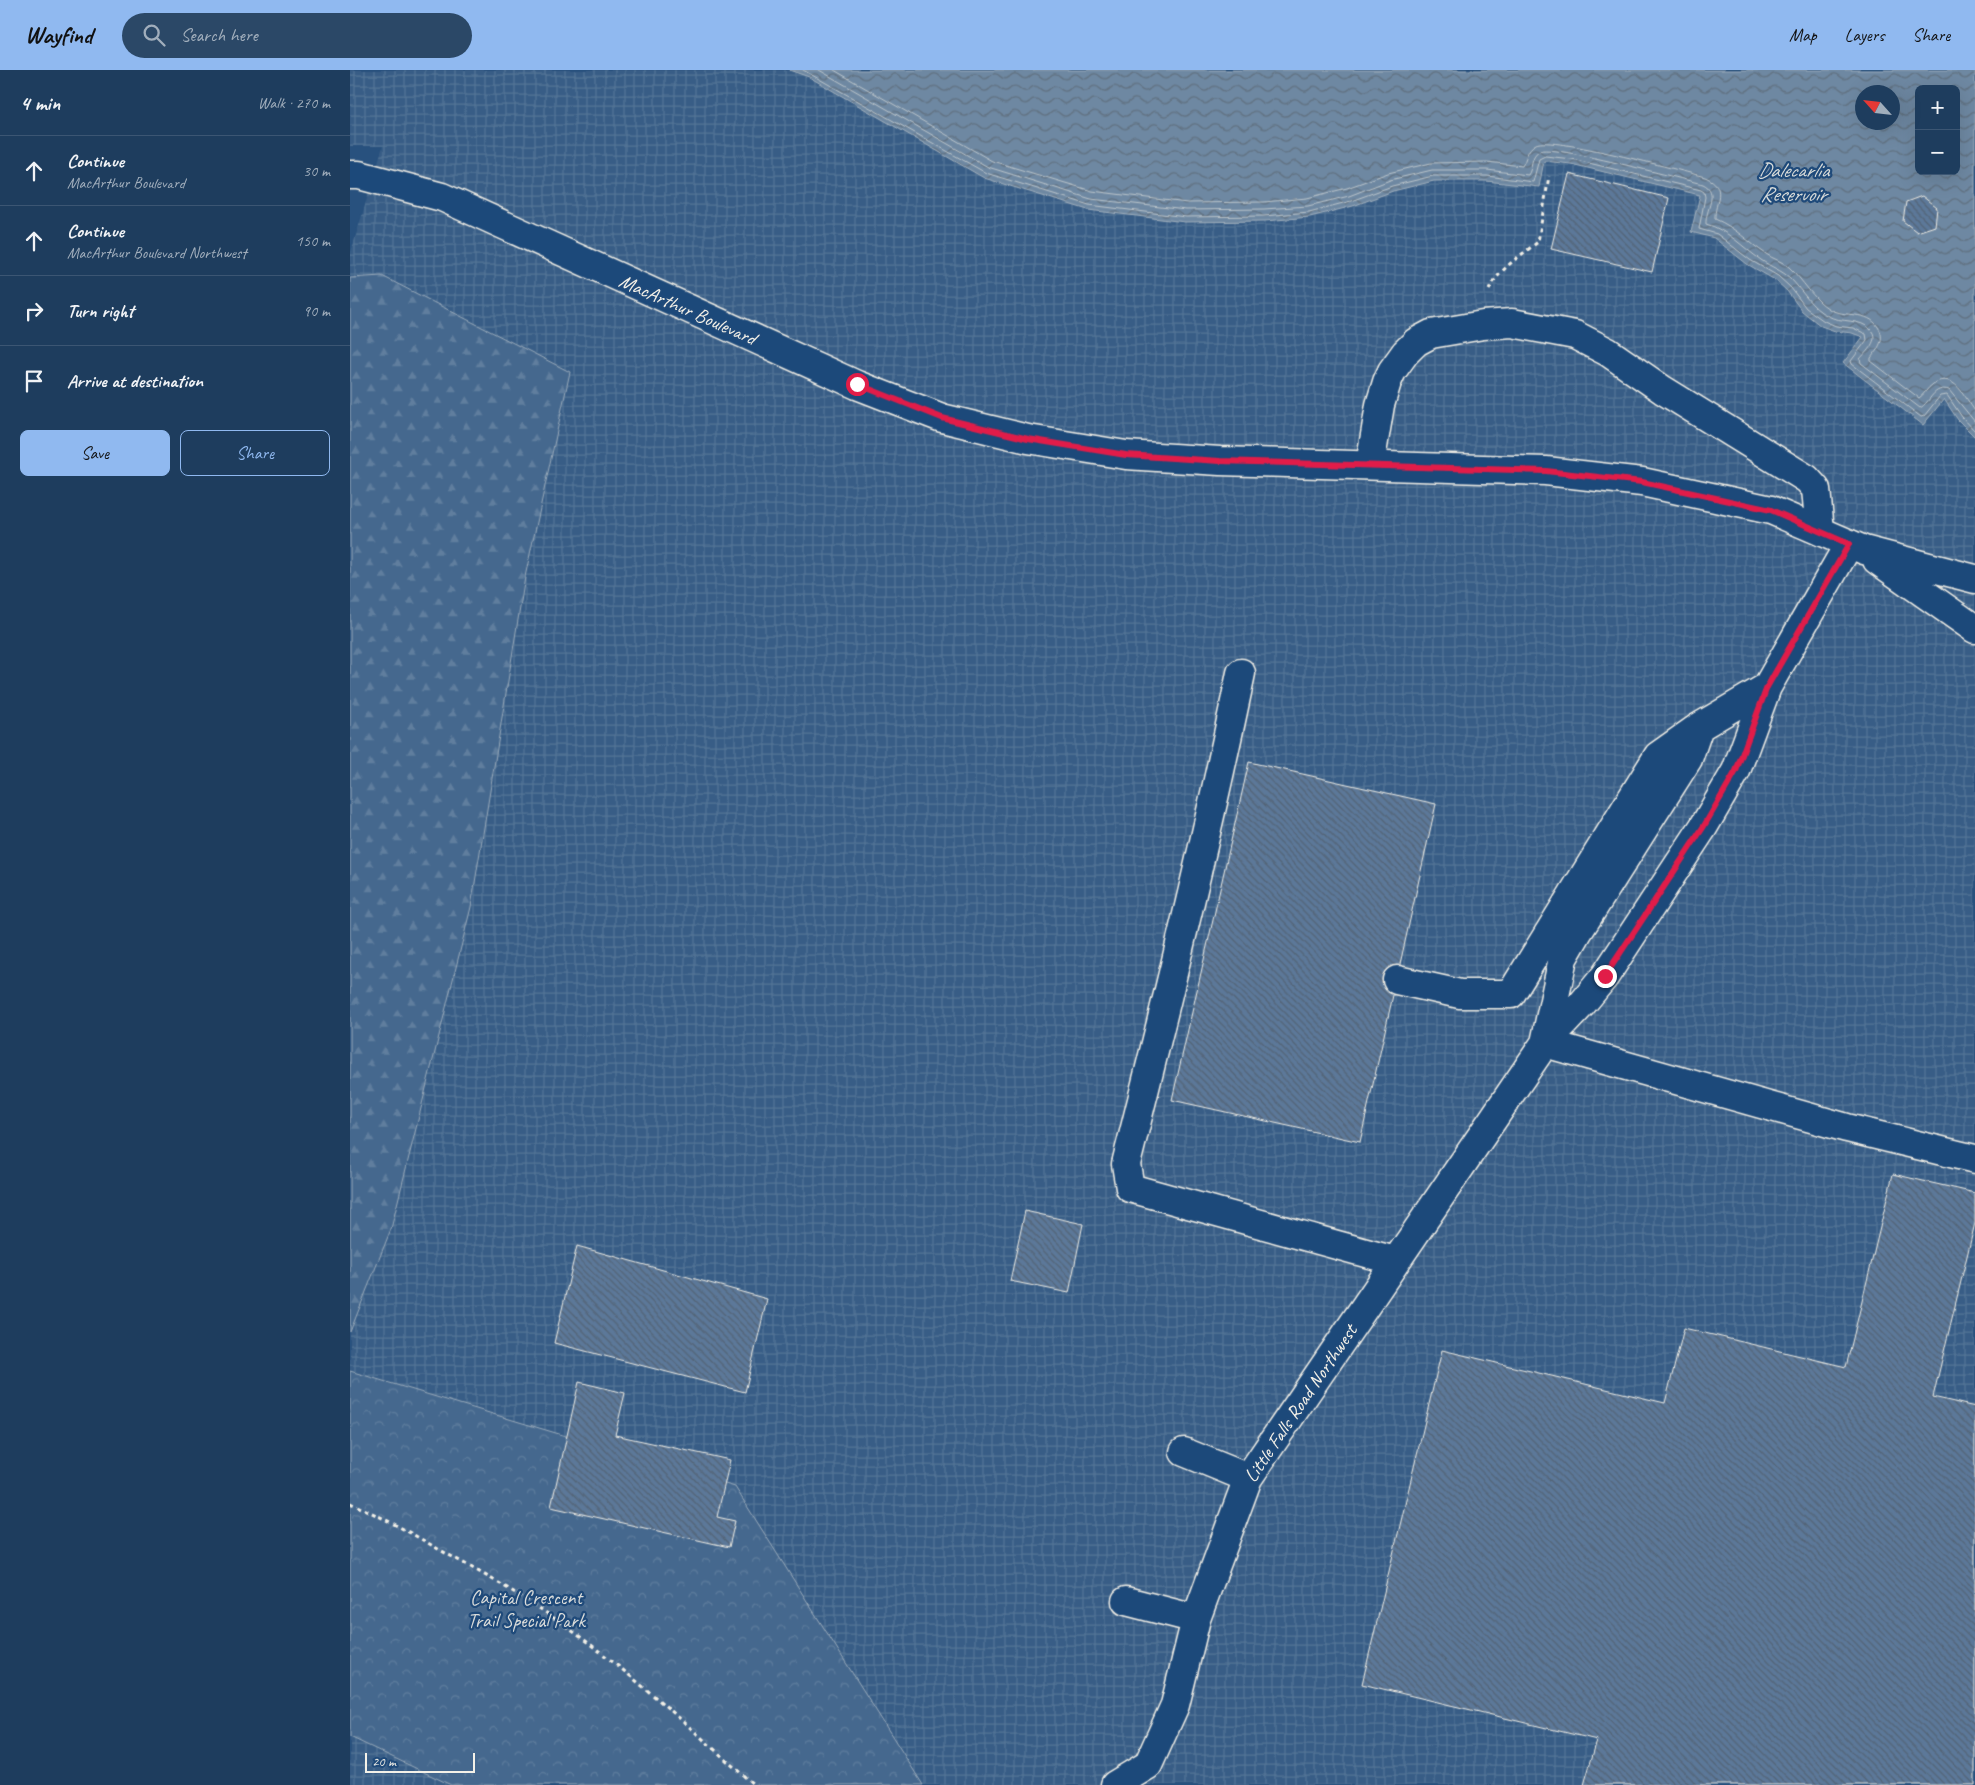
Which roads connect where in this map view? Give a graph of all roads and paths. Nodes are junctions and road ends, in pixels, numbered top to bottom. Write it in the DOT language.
graph roads {
  1 [pos="350,175"];
  2 [pos="1549,176"];
  3 [pos="1483,325"];
  4 [pos="1370,464"];
  5 [pos="1820,531"];
  6 [pos="1857,547"];
  7 [pos="1975,579"];
  8 [pos="1975,629"];
  9 [pos="1241,673"];
  10 [pos="1767,687"];
  11 [pos="1699,727"];
  12 [pos="1397,980"];
  13 [pos="1545,1043"];
  14 [pos="1975,1159"];
  15 [pos="1395,1262"];
  16 [pos="1184,1452"];
  17 [pos="1248,1478"];
  18 [pos="350,1503"];
  19 [pos="1126,1601"];
  20 [pos="1196,1619"];
  21 [pos="754,1785"];
  22 [pos="1115,1785"];
  1 -- 4 [label="main road, MacArthur Boulevard"];
  2 -- 3 [label="path"];
  3 -- 4 [label="main road"];
  3 -- 5 [label="main road"];
  4 -- 5 [label="main road, MacArthur Boulevard"];
  5 -- 6 [label="main road, MacArthur Boulevard"];
  6 -- 7 [label="main road"];
  6 -- 8 [label="main road"];
  6 -- 10 [label="main road"];
  9 -- 15 [label="main road"];
  10 -- 11 [label="main road"];
  10 -- 13 [label="main road"];
  11 -- 12 [label="main road"];
  11 -- 13 [label="main road"];
  13 -- 14 [label="main road"];
  13 -- 15 [label="main road, Little Falls Road Northwest"];
  15 -- 17 [label="main road, Little Falls Road Northwest"];
  16 -- 17 [label="main road"];
  17 -- 20 [label="main road, Little Falls Road Northwest"];
  18 -- 21 [label="path"];
  19 -- 20 [label="main road"];
  20 -- 22 [label="main road, Little Falls Road Northwest"];
}
